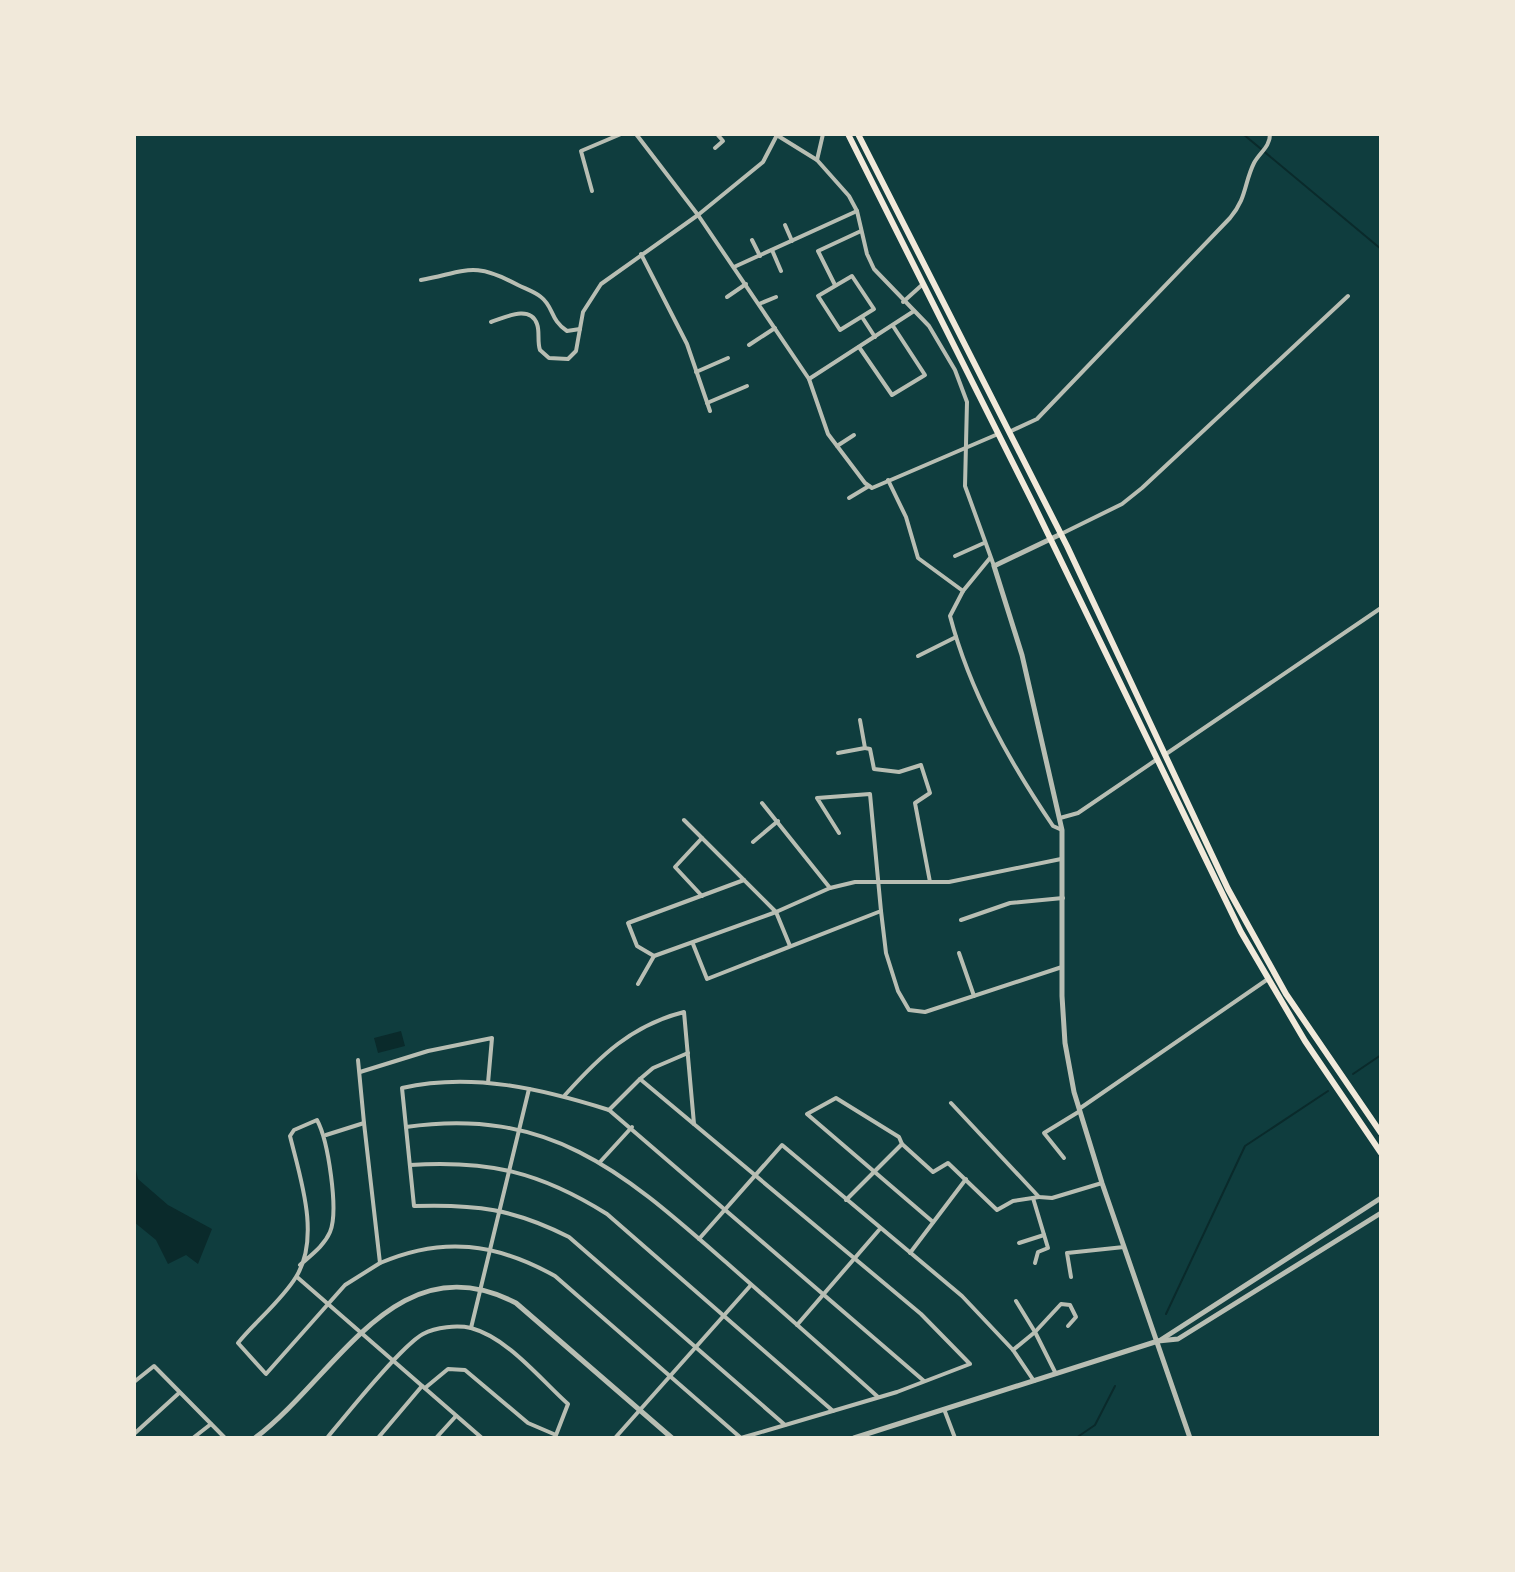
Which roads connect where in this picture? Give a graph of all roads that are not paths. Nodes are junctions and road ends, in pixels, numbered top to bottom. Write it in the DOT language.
graph roads {
  1 [pos="621,134"];
  2 [pos="636,134"];
  3 [pos="717,134"];
  4 [pos="776,134"];
  5 [pos="823,134"];
  6 [pos="848,134"];
  7 [pos="858,134"];
  8 [pos="1270,134"];
  9 [pos="715,148"];
  10 [pos="817,160"];
  11 [pos="592,191"];
  12 [pos="857,211"];
  13 [pos="698,215"];
  14 [pos="785,225"];
  15 [pos="862,230"];
  16 [pos="752,240"];
  17 [pos="792,241"];
  18 [pos="772,250"];
  19 [pos="641,254"];
  20 [pos="760,256"];
  21 [pos="734,267"];
  22 [pos="781,271"];
  23 [pos="421,280"];
  24 [pos="746,284"];
  25 [pos="923,284"];
  26 [pos="835,285"];
  27 [pos="1348,296"];
  28 [pos="727,297"];
  29 [pos="776,297"];
  30 [pos="903,302"];
  31 [pos="759,304"];
  32 [pos="914,311"];
  33 [pos="862,317"];
  34 [pos="491,322"];
  35 [pos="893,326"];
  36 [pos="775,328"];
  37 [pos="580,329"];
  38 [pos="875,337"];
  39 [pos="749,345"];
  40 [pos="859,347"];
  41 [pos="728,358"];
  42 [pos="696,372"];
  43 [pos="809,379"];
  44 [pos="747,386"];
  45 [pos="707,403"];
  46 [pos="710,411"];
  47 [pos="1009,432"];
  48 [pos="998,434"];
  49 [pos="854,435"];
  50 [pos="837,446"];
  51 [pos="965,446"];
  52 [pos="888,480"];
  53 [pos="869,486"];
  54 [pos="849,498"];
  55 [pos="1061,534"];
  56 [pos="1051,539"];
  57 [pos="984,543"];
  58 [pos="955,556"];
  59 [pos="990,558"];
  60 [pos="994,566"];
  61 [pos="963,591"];
  62 [pos="1381,608"];
  63 [pos="956,637"];
  64 [pos="918,656"];
  65 [pos="860,720"];
  66 [pos="865,748"];
  67 [pos="838,753"];
  68 [pos="1164,755"];
  69 [pos="1156,760"];
  70 [pos="762,803"];
  71 [pos="1060,818"];
  72 [pos="684,820"];
  73 [pos="778,821"];
  74 [pos="1062,830"];
  75 [pos="839,833"];
  76 [pos="702,838"];
  77 [pos="753,842"];
  78 [pos="1064,859"];
  79 [pos="744,880"];
  80 [pos="930,882"];
  81 [pos="877,883"];
  82 [pos="830,888"];
  83 [pos="702,896"];
  84 [pos="1063,898"];
  85 [pos="881,911"];
  86 [pos="776,912"];
  87 [pos="961,920"];
  88 [pos="693,944"];
  89 [pos="790,946"];
  90 [pos="959,953"];
  91 [pos="654,956"];
  92 [pos="1062,967"];
  93 [pos="1268,979"];
  94 [pos="638,984"];
  95 [pos="974,997"];
  96 [pos="688,1053"];
  97 [pos="358,1060"];
  98 [pos="360,1072"];
  99 [pos="640,1079"];
  100 [pos="488,1083"];
  101 [pos="529,1089"];
  102 [pos="564,1096"];
  103 [pos="951,1103"];
  104 [pos="609,1110"];
  105 [pos="1080,1110"];
  106 [pos="364,1123"];
  107 [pos="694,1124"];
  108 [pos="406,1127"];
  109 [pos="632,1127"];
  110 [pos="519,1130"];
  111 [pos="1381,1133"];
  112 [pos="326,1135"];
  113 [pos="902,1144"];
  114 [pos="1381,1153"];
  115 [pos="1064,1158"];
  116 [pos="600,1162"];
  117 [pos="410,1165"];
  118 [pos="509,1168"];
  119 [pos="873,1171"];
  120 [pos="754,1176"];
  121 [pos="966,1179"];
  122 [pos="1102,1183"];
  123 [pos="1036,1198"];
  124 [pos="1381,1198"];
  125 [pos="846,1200"];
  126 [pos="726,1208"];
  127 [pos="501,1209"];
  128 [pos="1381,1213"];
  129 [pos="933,1222"];
  130 [pos="879,1229"];
  131 [pos="1044,1235"];
  132 [pos="699,1239"];
  133 [pos="1019,1243"];
  134 [pos="1124,1247"];
  135 [pos="491,1248"];
  136 [pos="910,1253"];
  137 [pos="853,1259"];
  138 [pos="380,1263"];
  139 [pos="1035,1263"];
  140 [pos="300,1265"];
  141 [pos="296,1276"];
  142 [pos="1071,1277"];
  143 [pos="751,1285"];
  144 [pos="480,1288"];
  145 [pos="825,1293"];
  146 [pos="1016,1301"];
  147 [pos="327,1303"];
  148 [pos="725,1316"];
  149 [pos="797,1325"];
  150 [pos="1068,1326"];
  151 [pos="471,1328"];
  152 [pos="1035,1332"];
  153 [pos="362,1334"];
  154 [pos="1158,1341"];
  155 [pos="699,1346"];
  156 [pos="1013,1350"];
  157 [pos="394,1362"];
  158 [pos="1056,1374"];
  159 [pos="669,1377"];
  160 [pos="136,1379"];
  161 [pos="924,1381"];
  162 [pos="1034,1381"];
  163 [pos="423,1387"];
  164 [pos="180,1392"];
  165 [pos="879,1397"];
  166 [pos="638,1408"];
  167 [pos="944,1409"];
  168 [pos="833,1411"];
  169 [pos="456,1416"];
  170 [pos="211,1424"];
  171 [pos="785,1425"];
  172 [pos="134,1434"];
  173 [pos="556,1437"];
  174 [pos="193,1438"];
  175 [pos="225,1438"];
  176 [pos="255,1438"];
  177 [pos="327,1438"];
  178 [pos="378,1438"];
  179 [pos="436,1438"];
  180 [pos="482,1438"];
  181 [pos="615,1438"];
  182 [pos="672,1438"];
  183 [pos="854,1438"];
  184 [pos="955,1438"];
  185 [pos="1190,1438"];
  1 -- 11 [label="street"];
  2 -- 13 [label="street"];
  3 -- 9 [label="street"];
  4 -- 10 [label="street"];
  4 -- 13 [label="street"];
  5 -- 10 [label="street"];
  6 -- 25 [label="main road"];
  7 -- 47 [label="main road"];
  8 -- 47 [label="street"];
  10 -- 12 [label="street"];
  12 -- 15 [label="street"];
  12 -- 17 [label="street"];
  13 -- 19 [label="street"];
  13 -- 21 [label="street"];
  14 -- 17 [label="street"];
  15 -- 26 [label="street"];
  15 -- 30 [label="street"];
  16 -- 20 [label="street"];
  17 -- 18 [label="street"];
  18 -- 20 [label="street"];
  18 -- 22 [label="street"];
  19 -- 37 [label="street"];
  19 -- 42 [label="street"];
  20 -- 21 [label="street"];
  21 -- 24 [label="street"];
  23 -- 37 [label="street"];
  24 -- 28 [label="street"];
  24 -- 31 [label="street"];
  25 -- 30 [label="street"];
  25 -- 48 [label="main road"];
  26 -- 33 [label="street"];
  26 -- 33 [label="street"];
  27 -- 55 [label="street"];
  29 -- 31 [label="street"];
  30 -- 32 [label="street"];
  31 -- 36 [label="street"];
  32 -- 35 [label="street"];
  32 -- 51 [label="street"];
  33 -- 38 [label="street"];
  34 -- 37 [label="street"];
  35 -- 38 [label="street"];
  35 -- 40 [label="street"];
  36 -- 39 [label="street"];
  36 -- 43 [label="street"];
  38 -- 40 [label="street"];
  40 -- 43 [label="street"];
  41 -- 42 [label="street"];
  42 -- 45 [label="street"];
  43 -- 50 [label="street"];
  44 -- 45 [label="street"];
  45 -- 46 [label="street"];
  47 -- 55 [label="main road"];
  48 -- 51 [label="street"];
  48 -- 56 [label="main road"];
  49 -- 50 [label="street"];
  50 -- 53 [label="street"];
  51 -- 52 [label="street"];
  51 -- 57 [label="street"];
  52 -- 53 [label="street"];
  52 -- 61 [label="street"];
  53 -- 54 [label="street"];
  55 -- 56 [label="street"];
  55 -- 68 [label="main road"];
  56 -- 60 [label="street"];
  56 -- 69 [label="main road"];
  57 -- 58 [label="street"];
  57 -- 59 [label="street"];
  59 -- 60 [label="street"];
  59 -- 61 [label="street"];
  60 -- 71 [label="street"];
  61 -- 63 [label="street"];
  62 -- 68 [label="street"];
  63 -- 64 [label="street"];
  63 -- 74 [label="street"];
  65 -- 66 [label="street"];
  66 -- 67 [label="street"];
  66 -- 80 [label="street"];
  68 -- 111 [label="main road"];
  69 -- 71 [label="street"];
  69 -- 93 [label="main road"];
  70 -- 73 [label="street"];
  71 -- 74 [label="street"];
  72 -- 76 [label="street"];
  73 -- 77 [label="street"];
  73 -- 82 [label="street"];
  74 -- 78 [label="street"];
  75 -- 81 [label="street"];
  76 -- 79 [label="street"];
  76 -- 83 [label="street"];
  78 -- 80 [label="street"];
  78 -- 84 [label="street"];
  79 -- 83 [label="street"];
  79 -- 86 [label="street"];
  80 -- 81 [label="street"];
  81 -- 82 [label="street"];
  81 -- 85 [label="street"];
  82 -- 86 [label="street"];
  83 -- 91 [label="street"];
  84 -- 87 [label="street"];
  84 -- 92 [label="street"];
  85 -- 89 [label="street"];
  85 -- 95 [label="street"];
  86 -- 88 [label="street"];
  86 -- 89 [label="street"];
  88 -- 89 [label="street"];
  88 -- 91 [label="street"];
  90 -- 95 [label="street"];
  91 -- 94 [label="street"];
  92 -- 95 [label="street"];
  92 -- 105 [label="street"];
  93 -- 105 [label="street"];
  93 -- 114 [label="main road"];
  96 -- 99 [label="street"];
  96 -- 102 [label="street"];
  96 -- 107 [label="street"];
  97 -- 98 [label="street"];
  98 -- 100 [label="street"];
  98 -- 106 [label="street"];
  99 -- 104 [label="street"];
  99 -- 107 [label="street"];
  100 -- 101 [label="street"];
  100 -- 108 [label="street"];
  101 -- 102 [label="street"];
  101 -- 110 [label="street"];
  102 -- 104 [label="street"];
  103 -- 123 [label="street"];
  104 -- 109 [label="street"];
  105 -- 115 [label="street"];
  105 -- 122 [label="street"];
  106 -- 112 [label="street"];
  106 -- 138 [label="street"];
  107 -- 120 [label="street"];
  108 -- 110 [label="street"];
  108 -- 117 [label="street"];
  109 -- 116 [label="street"];
  109 -- 126 [label="street"];
  110 -- 116 [label="street"];
  110 -- 118 [label="street"];
  112 -- 140 [label="street"];
  112 -- 140 [label="street"];
  113 -- 119 [label="street"];
  113 -- 119 [label="street"];
  113 -- 121 [label="street"];
  116 -- 132 [label="street"];
  117 -- 118 [label="street"];
  117 -- 127 [label="street"];
  118 -- 127 [label="street"];
  118 -- 148 [label="street"];
  119 -- 125 [label="street"];
  119 -- 129 [label="street"];
  120 -- 125 [label="street"];
  120 -- 126 [label="street"];
  120 -- 137 [label="street"];
  121 -- 123 [label="street"];
  121 -- 129 [label="street"];
  122 -- 123 [label="street"];
  122 -- 134 [label="street"];
  123 -- 131 [label="street"];
  124 -- 154 [label="street"];
  125 -- 130 [label="street"];
  126 -- 132 [label="street"];
  126 -- 145 [label="street"];
  127 -- 135 [label="street"];
  127 -- 155 [label="street"];
  128 -- 154 [label="street"];
  129 -- 136 [label="street"];
  130 -- 136 [label="street"];
  130 -- 137 [label="street"];
  131 -- 133 [label="street"];
  131 -- 139 [label="street"];
  132 -- 143 [label="street"];
  134 -- 142 [label="street"];
  134 -- 154 [label="street"];
  135 -- 138 [label="street"];
  135 -- 144 [label="street"];
  135 -- 159 [label="street"];
  136 -- 156 [label="street"];
  137 -- 145 [label="street"];
  137 -- 161 [label="street"];
  138 -- 147 [label="street"];
  140 -- 141 [label="street"];
  141 -- 147 [label="street"];
  141 -- 147 [label="street"];
  143 -- 148 [label="street"];
  143 -- 149 [label="street"];
  144 -- 151 [label="street"];
  144 -- 153 [label="street"];
  144 -- 166 [label="street"];
  145 -- 149 [label="street"];
  145 -- 161 [label="street"];
  146 -- 152 [label="street"];
  147 -- 153 [label="street"];
  148 -- 155 [label="street"];
  148 -- 168 [label="street"];
  149 -- 165 [label="street"];
  150 -- 152 [label="street"];
  151 -- 157 [label="street"];
  151 -- 173 [label="street"];
  152 -- 156 [label="street"];
  152 -- 158 [label="street"];
  153 -- 157 [label="street"];
  153 -- 176 [label="street"];
  154 -- 158 [label="street"];
  154 -- 185 [label="street"];
  155 -- 159 [label="street"];
  155 -- 171 [label="street"];
  156 -- 162 [label="street"];
  157 -- 163 [label="street"];
  157 -- 177 [label="street"];
  158 -- 162 [label="street"];
  159 -- 166 [label="street"];
  159 -- 171 [label="street"];
  160 -- 164 [label="street"];
  161 -- 165 [label="street"];
  162 -- 167 [label="street"];
  163 -- 169 [label="street"];
  163 -- 173 [label="street"];
  163 -- 178 [label="street"];
  164 -- 170 [label="street"];
  164 -- 172 [label="street"];
  165 -- 168 [label="street"];
  166 -- 181 [label="street"];
  166 -- 182 [label="street"];
  167 -- 183 [label="street"];
  167 -- 184 [label="street"];
  168 -- 171 [label="street"];
  169 -- 179 [label="street"];
  169 -- 180 [label="street"];
  170 -- 174 [label="street"];
  170 -- 175 [label="street"];
}
